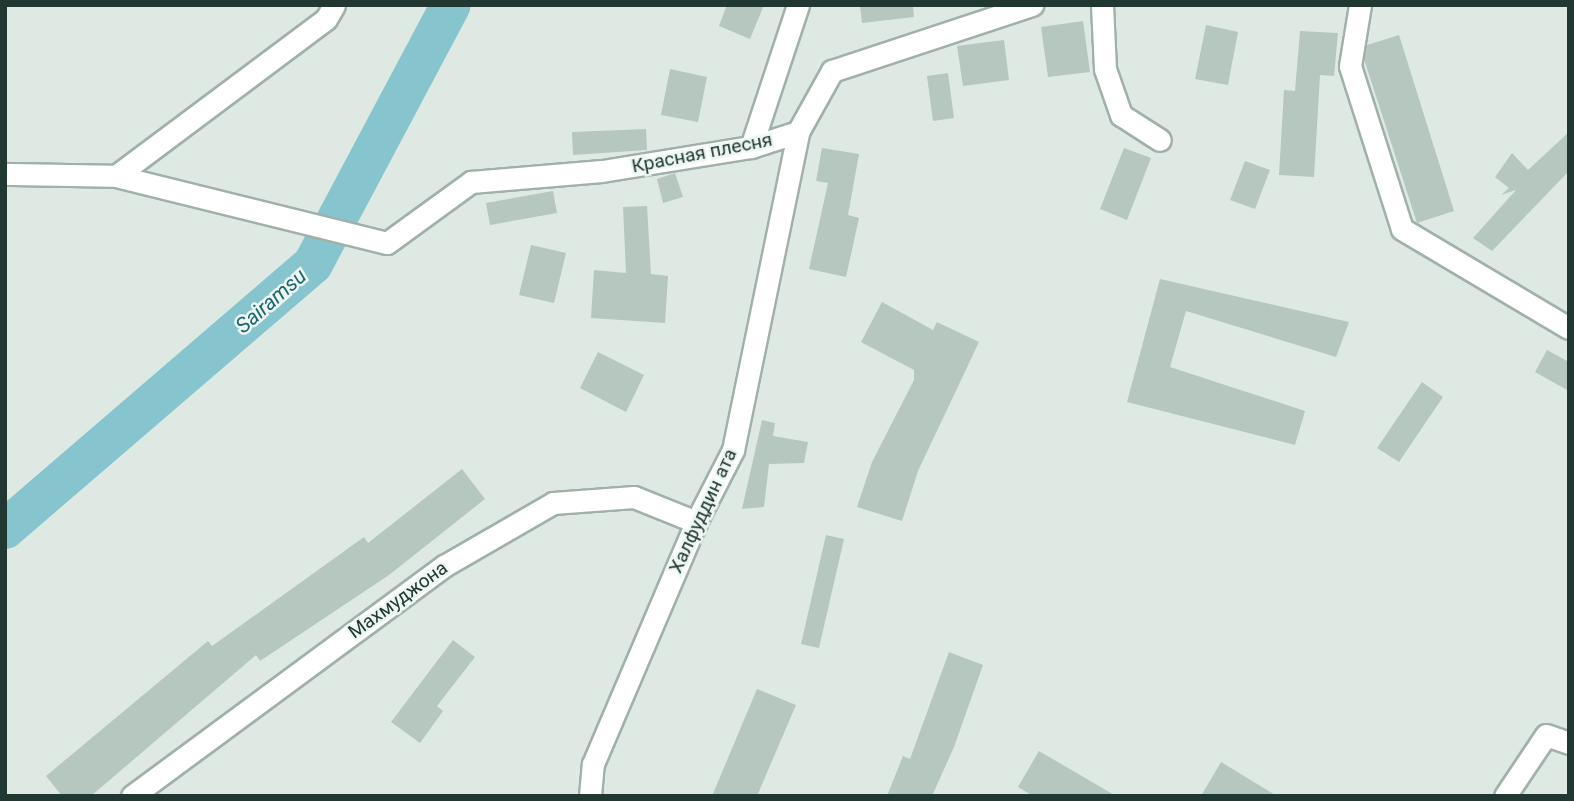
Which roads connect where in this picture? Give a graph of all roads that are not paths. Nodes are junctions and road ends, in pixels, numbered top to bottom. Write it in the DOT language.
graph roads {
  1 [pos="334,5"];
  2 [pos="798,5"];
  3 [pos="1032,5"];
  4 [pos="1102,5"];
  5 [pos="1360,5"];
  6 [pos="798,132"];
  7 [pos="1160,140"];
  8 [pos="751,146"];
  9 [pos="5,174"];
  10 [pos="116,176"];
  11 [pos="1569,328"];
  12 [pos="696,522"];
  13 [pos="1569,743"];
  14 [pos="132,796"];
  15 [pos="590,796"];
  16 [pos="1505,796"];
  1 -- 10 [label="street"];
  2 -- 8 [label="street"];
  3 -- 6 [label="street, Красная плесня"];
  4 -- 7 [label="street"];
  5 -- 11 [label="street"];
  6 -- 8 [label="street, Красная плесня"];
  6 -- 12 [label="street, Халфуддин ата"];
  8 -- 10 [label="street, Красная плесня"];
  9 -- 10 [label="street"];
  12 -- 14 [label="street, Махмуджона"];
  12 -- 15 [label="street, Халфуддин ата"];
  13 -- 16 [label="street"];
}
